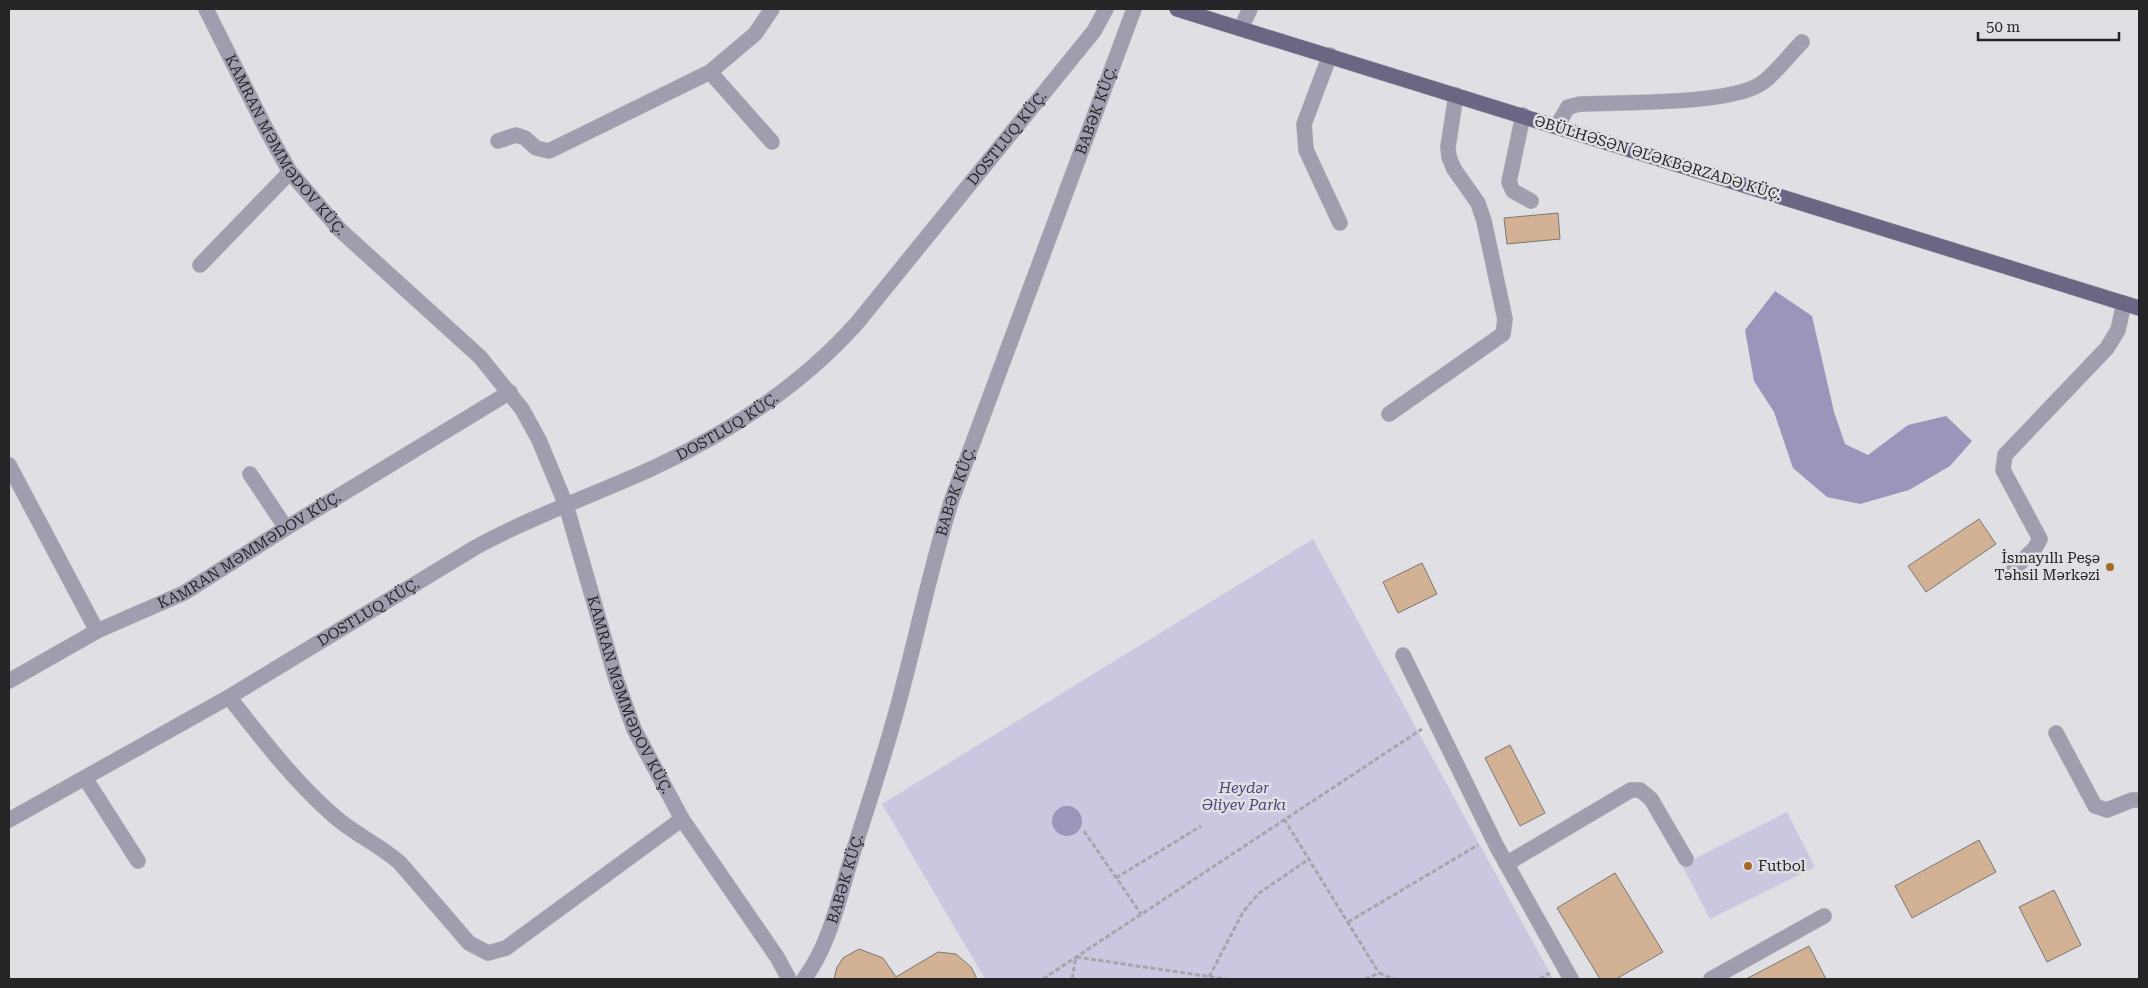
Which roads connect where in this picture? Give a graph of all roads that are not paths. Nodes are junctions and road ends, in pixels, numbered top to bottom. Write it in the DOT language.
graph roads {
  1 [pos="206,9"];
  2 [pos="772,9"];
  3 [pos="1106,9"];
  4 [pos="1134,9"];
  5 [pos="1177,9"];
  6 [pos="1250,9"];
  7 [pos="1241,28"];
  8 [pos="1802,42"];
  9 [pos="1330,55"];
  10 [pos="710,72"];
  11 [pos="1456,95"];
  12 [pos="1523,116"];
  13 [pos="1557,126"];
  14 [pos="498,141"];
  15 [pos="772,142"];
  16 [pos="290,172"];
  17 [pos="1531,201"];
  18 [pos="1340,223"];
  19 [pos="200,265"];
  20 [pos="2124,303"];
  21 [pos="2139,308"];
  22 [pos="510,392"];
  23 [pos="1389,414"];
  24 [pos="9,465"];
  25 [pos="250,474"];
  26 [pos="566,505"];
  27 [pos="286,528"];
  28 [pos="2014,569"];
  29 [pos="97,631"];
  30 [pos="1403,655"];
  31 [pos="9,681"];
  32 [pos="229,697"];
  33 [pos="2056,733"];
  34 [pos="85,778"];
  35 [pos="2139,800"];
  36 [pos="682,818"];
  37 [pos="9,820"];
  38 [pos="1686,859"];
  39 [pos="138,861"];
  40 [pos="1506,864"];
  41 [pos="1824,916"];
  42 [pos="789,979"];
  43 [pos="804,979"];
  44 [pos="1571,979"];
  45 [pos="1711,979"];
  1 -- 16 [label="street, KAMRAN MƏMMƏDOV KÜÇ."];
  2 -- 10 [label="street"];
  3 -- 26 [label="street, DOSTLUQ KÜÇ."];
  4 -- 43 [label="street, BABƏK KÜÇ."];
  5 -- 7 [label="main road, ƏBÜLHƏSƏN ƏLƏKBƏRZADƏ KÜÇ."];
  6 -- 7 [label="street"];
  7 -- 9 [label="main road, ƏBÜLHƏSƏN ƏLƏKBƏRZADƏ KÜÇ."];
  8 -- 13 [label="street"];
  9 -- 11 [label="main road, ƏBÜLHƏSƏN ƏLƏKBƏRZADƏ KÜÇ."];
  9 -- 18 [label="street"];
  10 -- 14 [label="street"];
  10 -- 15 [label="street"];
  11 -- 12 [label="main road, ƏBÜLHƏSƏN ƏLƏKBƏRZADƏ KÜÇ."];
  11 -- 23 [label="street"];
  12 -- 13 [label="main road, ƏBÜLHƏSƏN ƏLƏKBƏRZADƏ KÜÇ."];
  12 -- 17 [label="street"];
  13 -- 20 [label="main road, ƏBÜLHƏSƏN ƏLƏKBƏRZADƏ KÜÇ."];
  16 -- 19 [label="street"];
  16 -- 22 [label="street, KAMRAN MƏMMƏDOV KÜÇ."];
  20 -- 21 [label="main road, ƏBÜLHƏSƏN ƏLƏKBƏRZADƏ KÜÇ."];
  20 -- 28 [label="street"];
  22 -- 26 [label="street, KAMRAN MƏMMƏDOV KÜÇ."];
  22 -- 27 [label="street, KAMRAN MƏMMƏDOV KÜÇ."];
  24 -- 29 [label="street"];
  25 -- 27 [label="street"];
  26 -- 32 [label="street, DOSTLUQ KÜÇ."];
  26 -- 36 [label="street, KAMRAN MƏMMƏDOV KÜÇ."];
  27 -- 29 [label="street, KAMRAN MƏMMƏDOV KÜÇ."];
  29 -- 31 [label="street, KAMRAN MƏMMƏDOV KÜÇ."];
  30 -- 40 [label="street"];
  32 -- 34 [label="street, DOSTLUQ KÜÇ."];
  32 -- 36 [label="street"];
  33 -- 35 [label="street"];
  34 -- 37 [label="street, DOSTLUQ KÜÇ."];
  34 -- 39 [label="street"];
  36 -- 42 [label="street, KAMRAN MƏMMƏDOV KÜÇ."];
  38 -- 40 [label="street"];
  40 -- 44 [label="street"];
  41 -- 45 [label="street"];
}
